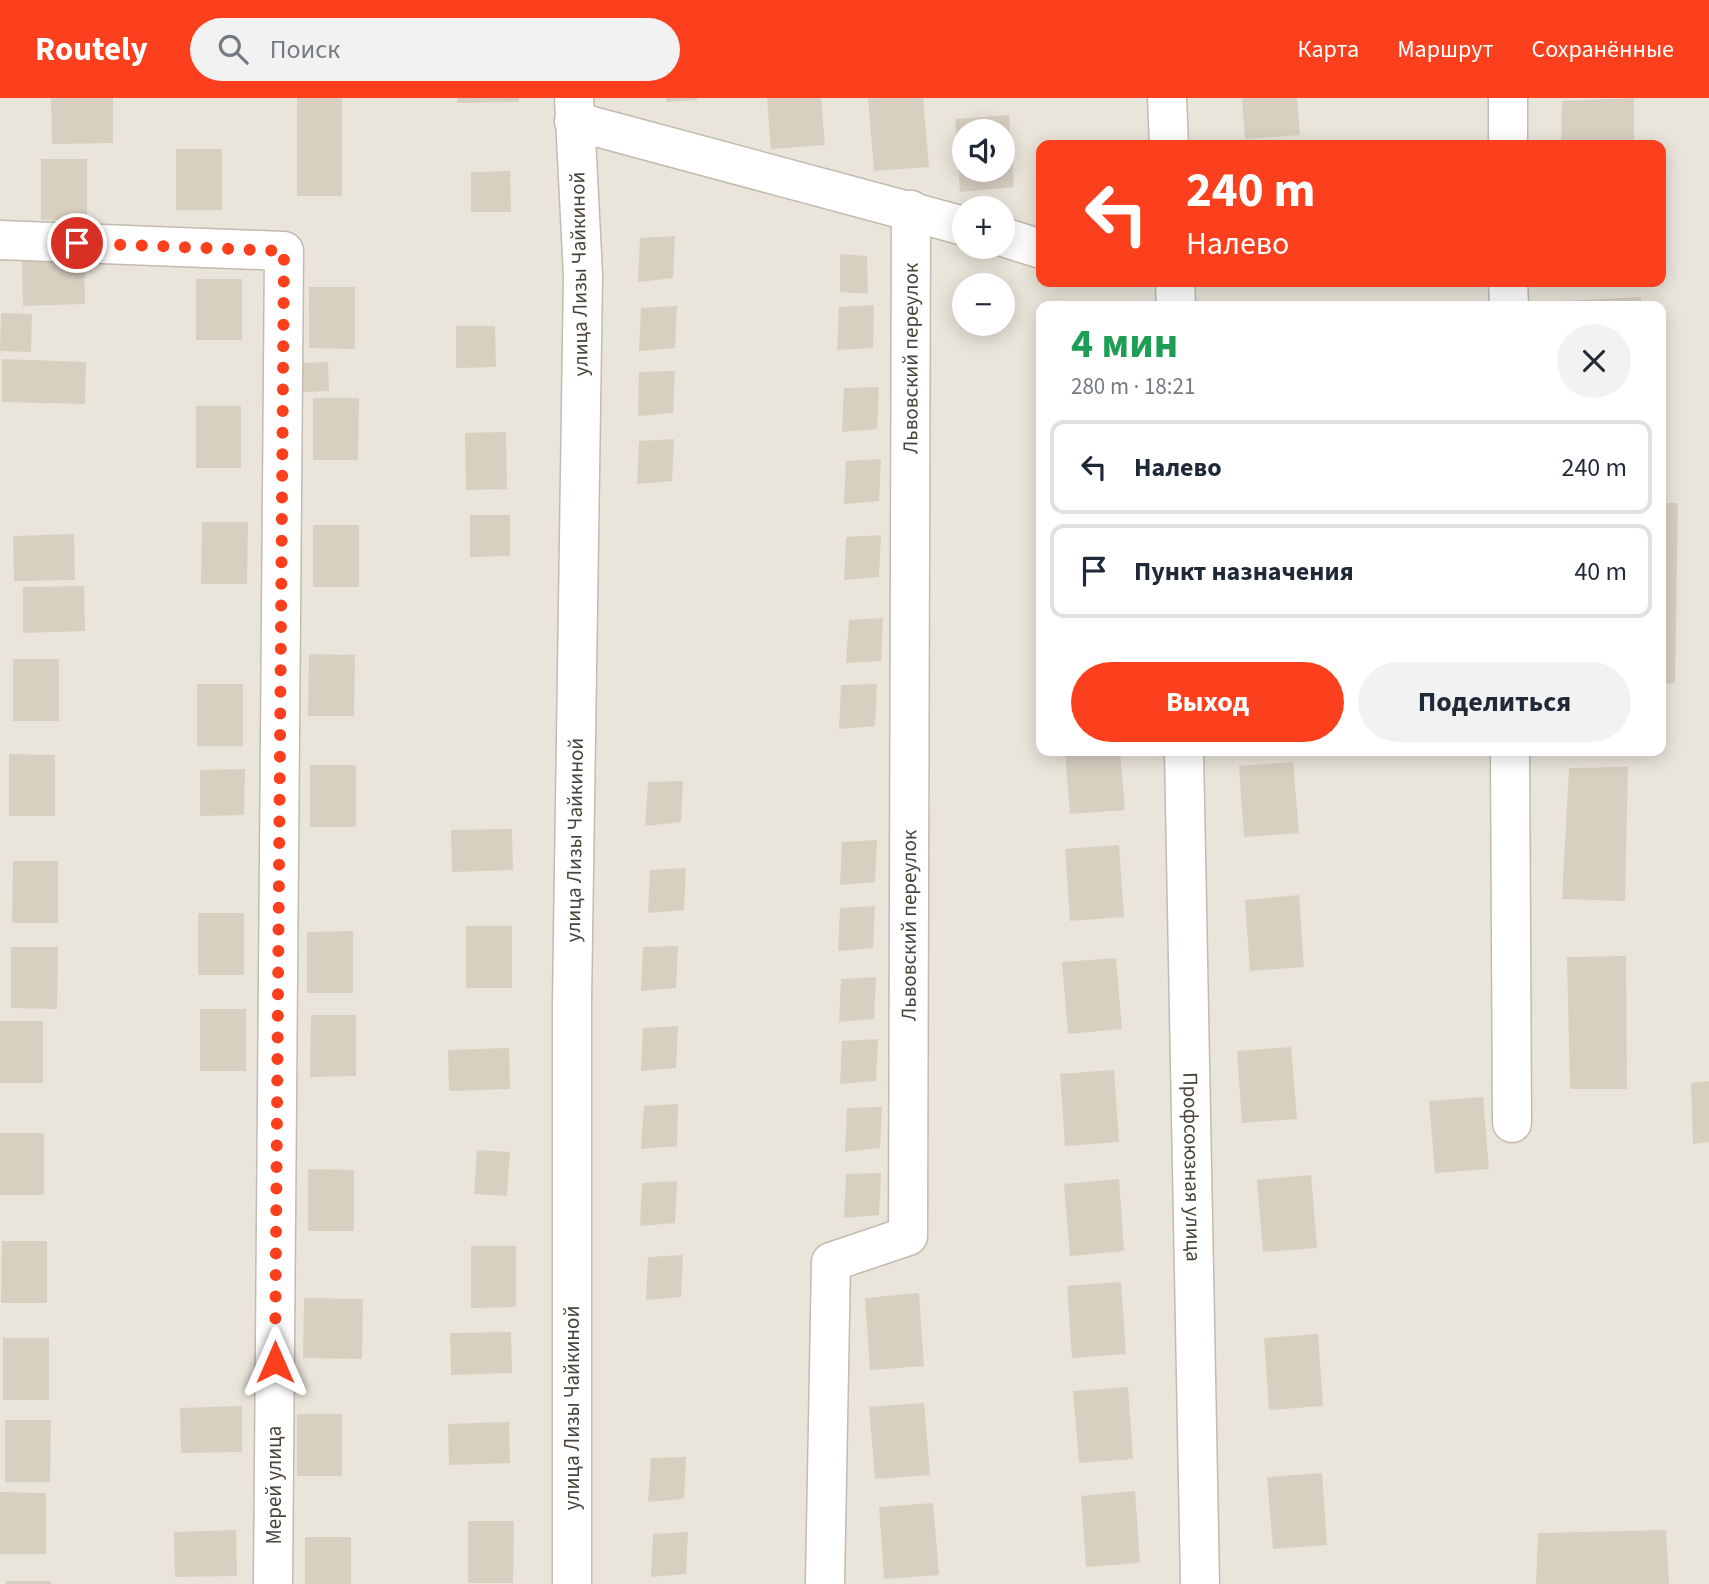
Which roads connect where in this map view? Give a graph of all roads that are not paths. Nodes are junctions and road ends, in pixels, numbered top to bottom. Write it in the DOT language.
graph roads {
  1 [pos="1167,98"];
  2 [pos="1508,98"];
  3 [pos="574,110"];
  4 [pos="1169,140"];
  5 [pos="1508,140"];
  6 [pos="911,210"];
  7 [pos="952,222"];
  8 [pos="0,240"];
  9 [pos="1015,241"];
  10 [pos="1036,247"];
  11 [pos="1184,756"];
  12 [pos="1510,756"];
  13 [pos="1512,1123"];
  14 [pos="273,1584"];
  15 [pos="572,1584"];
  16 [pos="825,1584"];
  17 [pos="1200,1584"];
  1 -- 4 [label="street"];
  2 -- 5 [label="street"];
  3 -- 6 [label="street"];
  3 -- 15 [label="street, улица Лизы Чайкиной"];
  6 -- 7 [label="street"];
  6 -- 16 [label="street, Львовский переулок"];
  8 -- 14 [label="street, Мерей улица"];
  9 -- 10 [label="street"];
  11 -- 17 [label="street, Профсоюзная улица"];
  12 -- 13 [label="street"];
}
